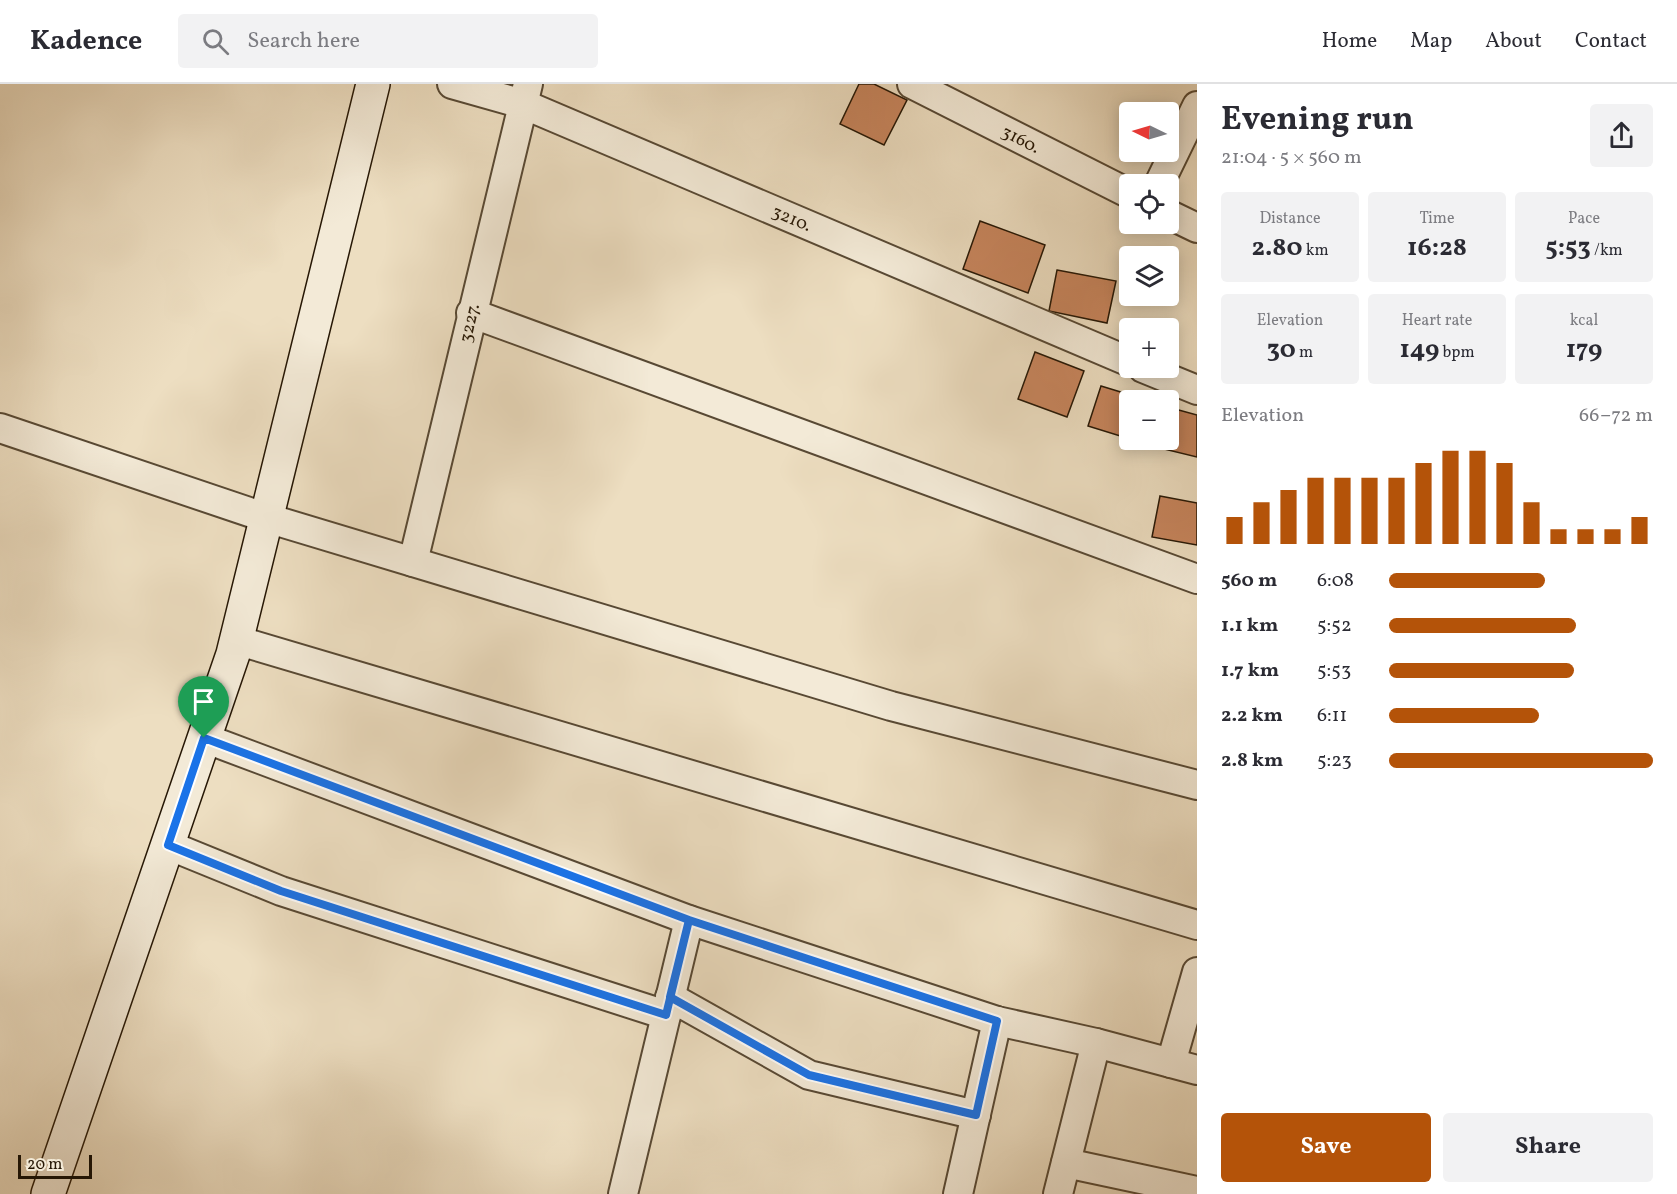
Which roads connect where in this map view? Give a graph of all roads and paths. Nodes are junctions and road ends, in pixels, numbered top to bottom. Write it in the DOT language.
graph roads {
  1 [pos="373,84"];
  2 [pos="452,84"];
  3 [pos="912,84"];
  4 [pos="525,94"];
  5 [pos="1197,106"];
  6 [pos="1164,174"];
  7 [pos="1119,188"];
  8 [pos="1179,219"];
  9 [pos="1197,228"];
  10 [pos="471,313"];
  11 [pos="1119,357"];
  12 [pos="1168,378"];
  13 [pos="1197,390"];
  14 [pos="0,428"];
  15 [pos="267,518"];
  16 [pos="413,562"];
  17 [pos="1197,579"];
  18 [pos="237,640"];
  19 [pos="204,738"];
  20 [pos="1197,785"];
  21 [pos="168,845"];
  22 [pos="689,920"];
  23 [pos="1197,925"];
  24 [pos="1197,972"];
  25 [pos="668,1006"];
  26 [pos="997,1021"];
  27 [pos="1096,1043"];
  28 [pos="1184,1067"];
  29 [pos="976,1115"];
  30 [pos="1066,1163"];
  31 [pos="1197,1191"];
  32 [pos="48,1194"];
  33 [pos="624,1194"];
  34 [pos="958,1194"];
  35 [pos="1058,1194"];
  1 -- 15 [label="street"];
  2 -- 4 [label="street, 3210."];
  3 -- 7 [label="street, 3160."];
  4 -- 10 [label="street, 3227."];
  4 -- 11 [label="street, 3210."];
  5 -- 6 [label="street"];
  8 -- 9 [label="street"];
  10 -- 16 [label="street, 3227."];
  10 -- 17 [label="street"];
  12 -- 13 [label="street"];
  14 -- 15 [label="street"];
  15 -- 16 [label="street"];
  15 -- 18 [label="street"];
  16 -- 20 [label="street"];
  18 -- 19 [label="street"];
  18 -- 23 [label="street"];
  19 -- 21 [label="street"];
  19 -- 22 [label="street"];
  21 -- 25 [label="street"];
  21 -- 32 [label="street"];
  22 -- 25 [label="street"];
  22 -- 26 [label="street"];
  24 -- 28 [label="street"];
  25 -- 29 [label="street"];
  25 -- 33 [label="street"];
  26 -- 27 [label="street"];
  26 -- 29 [label="street"];
  27 -- 28 [label="street"];
  27 -- 30 [label="street"];
  29 -- 34 [label="street"];
  30 -- 31 [label="street"];
  30 -- 35 [label="street"];
}
